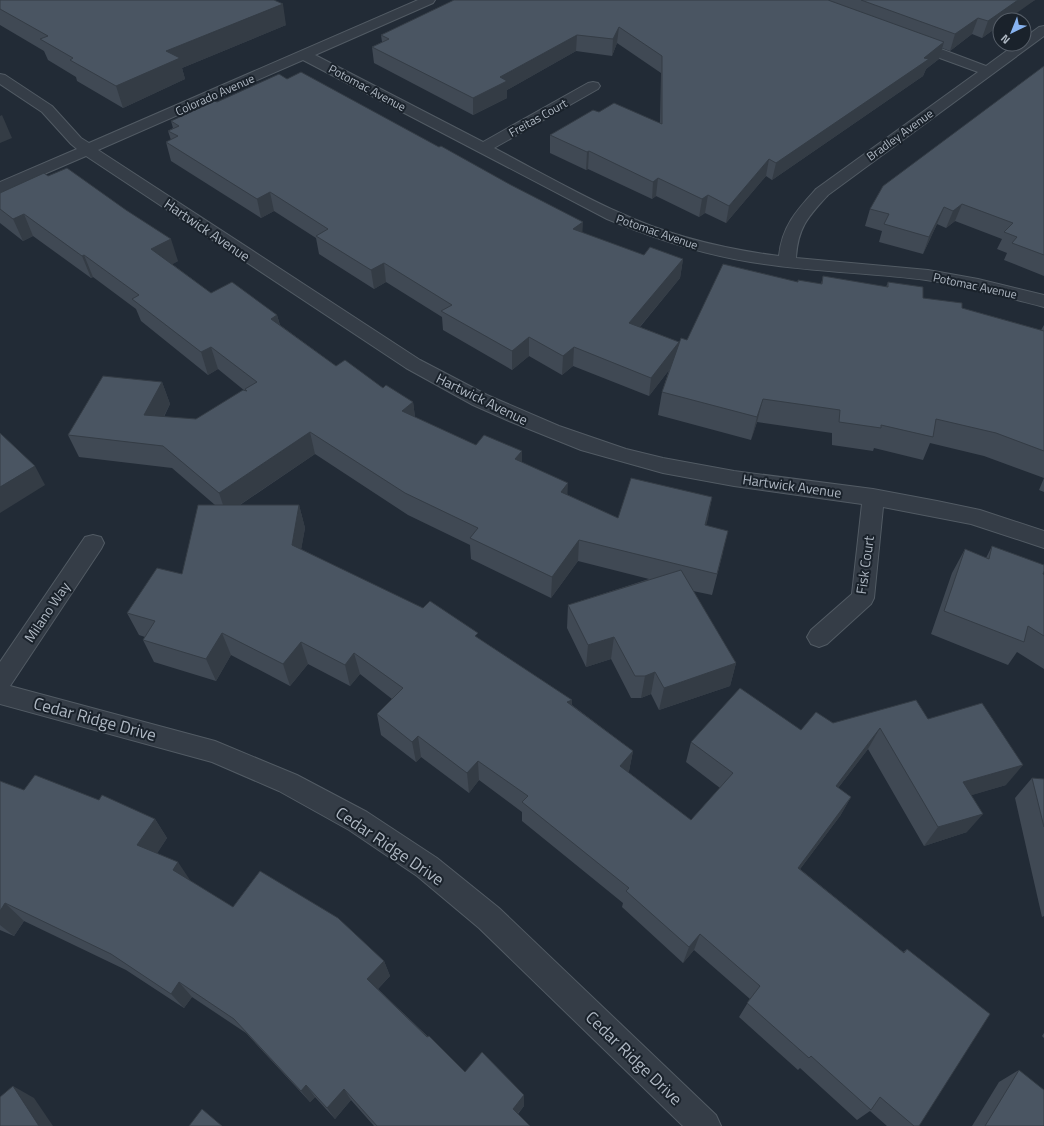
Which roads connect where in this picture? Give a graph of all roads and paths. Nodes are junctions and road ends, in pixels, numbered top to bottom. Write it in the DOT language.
graph roads {
  1 [pos="429,0"];
  2 [pos="1044,30"];
  3 [pos="901,39"];
  4 [pos="304,56"];
  5 [pos="988,71"];
  6 [pos="0,78"];
  7 [pos="593,86"];
  8 [pos="482,149"];
  9 [pos="88,150"];
  10 [pos="0,188"];
  11 [pos="787,262"];
  12 [pos="1044,301"];
  13 [pos="873,497"];
  14 [pos="1044,540"];
  15 [pos="93,543"];
  16 [pos="819,637"];
  17 [pos="0,682"];
  18 [pos="0,694"];
  19 [pos="706,1126"];
  1 -- 4 [label="street, Colorado Avenue"];
  2 -- 5 [label="street, Bradley Avenue"];
  3 -- 5 [label="street"];
  4 -- 8 [label="street, Potomac Avenue"];
  4 -- 9 [label="street, Colorado Avenue"];
  5 -- 11 [label="street, Bradley Avenue"];
  6 -- 9 [label="street, Hartwick Avenue"];
  7 -- 8 [label="street, Freitas Court"];
  8 -- 11 [label="street, Potomac Avenue"];
  9 -- 10 [label="street, Colorado Avenue"];
  9 -- 13 [label="street, Hartwick Avenue"];
  11 -- 12 [label="street, Potomac Avenue"];
  13 -- 14 [label="street, Hartwick Avenue"];
  13 -- 16 [label="street, Fisk Court"];
  15 -- 17 [label="street, Milano Way"];
  18 -- 19 [label="street, Cedar Ridge Drive"];
}
